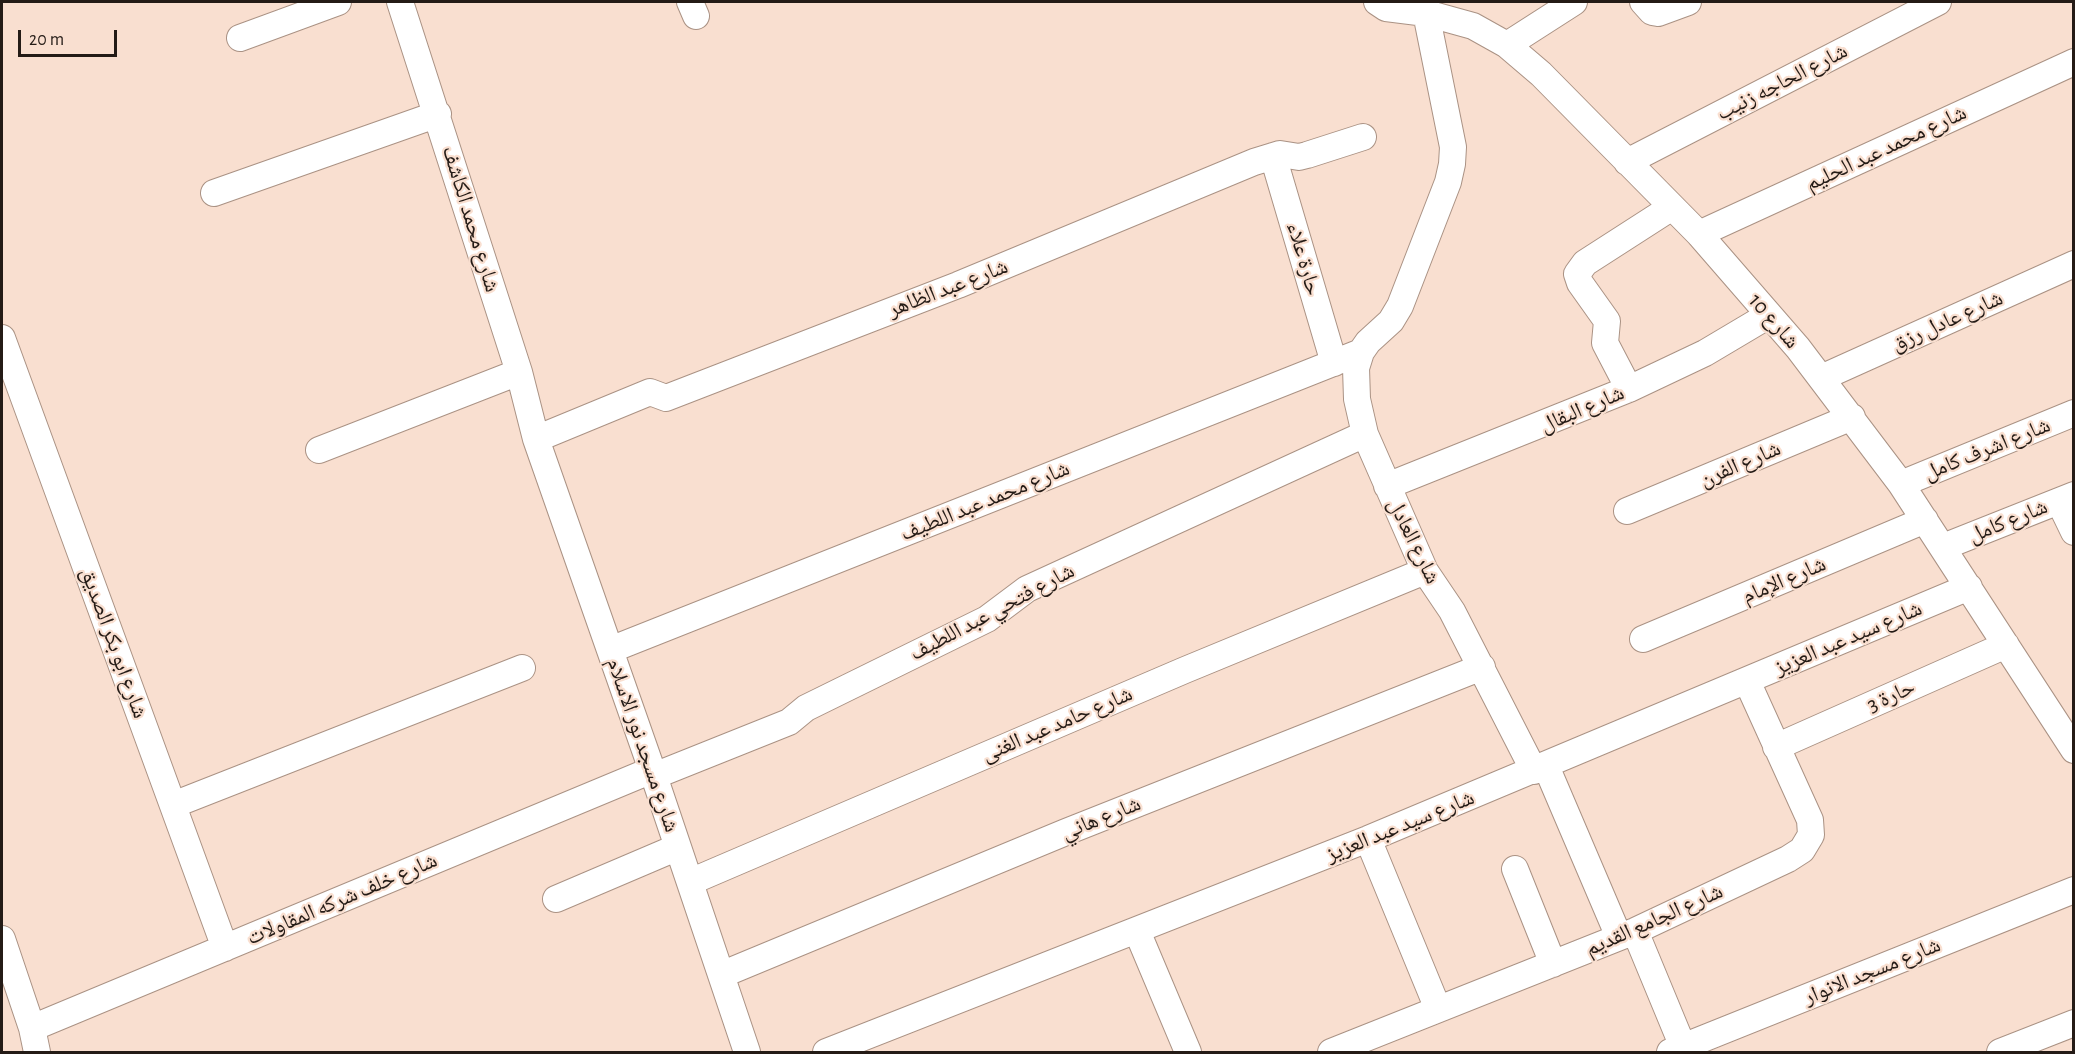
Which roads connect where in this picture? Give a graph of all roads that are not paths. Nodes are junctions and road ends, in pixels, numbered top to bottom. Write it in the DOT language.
graph roads {
  1 [pos="339,2"];
  2 [pos="400,2"];
  3 [pos="1377,2"];
  4 [pos="1574,2"];
  5 [pos="1643,2"];
  6 [pos="1688,2"];
  7 [pos="1938,2"];
  8 [pos="1426,13"];
  9 [pos="240,38"];
  10 [pos="1507,45"];
  11 [pos="2073,62"];
  12 [pos="438,114"];
  13 [pos="1363,138"];
  14 [pos="1273,156"];
  15 [pos="1627,162"];
  16 [pos="214,193"];
  17 [pos="1672,207"];
  18 [pos="1699,234"];
  19 [pos="2073,264"];
  20 [pos="1768,315"];
  21 [pos="2,338"];
  22 [pos="1369,344"];
  23 [pos="1334,363"];
  24 [pos="519,372"];
  25 [pos="1821,378"];
  26 [pos="1629,389"];
  27 [pos="2073,413"];
  28 [pos="1852,417"];
  29 [pos="1365,434"];
  30 [pos="536,439"];
  31 [pos="319,450"];
  32 [pos="1901,484"];
  33 [pos="1387,486"];
  34 [pos="2066,498"];
  35 [pos="1627,511"];
  36 [pos="1925,520"];
  37 [pos="2073,532"];
  38 [pos="1943,547"];
  39 [pos="1425,571"];
  40 [pos="1969,587"];
  41 [pos="1643,639"];
  42 [pos="2006,645"];
  43 [pos="610,650"];
  44 [pos="1482,667"];
  45 [pos="522,668"];
  46 [pos="1747,681"];
  47 [pos="2065,719"];
  48 [pos="1776,747"];
  49 [pos="2073,750"];
  50 [pos="1540,768"];
  51 [pos="653,773"];
  52 [pos="173,805"];
  53 [pos="1368,839"];
  54 [pos="678,847"];
  55 [pos="1515,870"];
  56 [pos="690,882"];
  57 [pos="2073,890"];
  58 [pos="556,899"];
  59 [pos="1137,931"];
  60 [pos="1627,934"];
  61 [pos="2,939"];
  62 [pos="225,948"];
  63 [pos="1553,964"];
  64 [pos="721,975"];
  65 [pos="1438,1009"];
  66 [pos="2073,1023"];
  67 [pos="35,1040"];
  68 [pos="1676,1050"];
  69 [pos="747,1053"];
  70 [pos="826,1053"];
  71 [pos="1188,1053"];
  72 [pos="1331,1053"];
  73 [pos="2000,1053"];
  1 -- 9 [label="street"];
  2 -- 12 [label="street, شارع محمد الكاشف"];
  3 -- 8 [label="street, شارع 10"];
  4 -- 10 [label="street"];
  5 -- 6 [label="street"];
  7 -- 15 [label="street, شارع الحاجه زنيب"];
  8 -- 10 [label="street, شارع 10"];
  8 -- 22 [label="street"];
  10 -- 15 [label="street, شارع 10"];
  11 -- 18 [label="street, شارع محمد عبد الحليم"];
  12 -- 16 [label="street"];
  12 -- 24 [label="street, شارع محمد الكاشف"];
  13 -- 14 [label="street, شارع عبد الظاهر"];
  14 -- 23 [label="street, حارة علاء"];
  14 -- 30 [label="street, شارع عبد الظاهر"];
  15 -- 17 [label="street, شارع 10"];
  17 -- 18 [label="street, شارع 10"];
  17 -- 26 [label="street"];
  18 -- 20 [label="street, شارع 10"];
  19 -- 25 [label="street, شارع عادل رزق"];
  20 -- 25 [label="street, شارع 10"];
  20 -- 26 [label="street, شارع البقال"];
  21 -- 52 [label="street, شارع ابو بكر الصديق"];
  22 -- 23 [label="street, شارع محمد عبد اللطيف"];
  22 -- 29 [label="street, شارع العادل"];
  23 -- 43 [label="street, شارع محمد عبد اللطيف"];
  24 -- 30 [label="street, شارع محمد الكاشف"];
  24 -- 31 [label="street"];
  25 -- 28 [label="street, شارع 10"];
  26 -- 33 [label="street, شارع البقال"];
  27 -- 32 [label="street, شارع اشرف كامل"];
  28 -- 32 [label="street, شارع 10"];
  28 -- 35 [label="street, شارع الفرن"];
  29 -- 33 [label="street, شارع العادل"];
  29 -- 51 [label="street, شارع فتحي عبد اللطيف"];
  30 -- 43 [label="street, شارع مسجد نور الاسلام"];
  32 -- 36 [label="street, شارع 10"];
  33 -- 39 [label="street, شارع العادل"];
  34 -- 37 [label="street"];
  34 -- 38 [label="street, شارع كامل"];
  36 -- 38 [label="street, شارع 10"];
  36 -- 41 [label="street, شارع الإمام"];
  38 -- 40 [label="street, شارع 10"];
  39 -- 44 [label="street, شارع العادل"];
  39 -- 56 [label="street, شارع حامد عبد الغنى"];
  40 -- 42 [label="street, شارع 10"];
  40 -- 46 [label="street, شارع سيد عبد العزيز"];
  42 -- 47 [label="street, شارع 10"];
  42 -- 48 [label="street, حارة 3"];
  43 -- 51 [label="street, شارع مسجد نور الاسلام"];
  44 -- 50 [label="street, شارع العادل"];
  44 -- 64 [label="street, شارع هاني"];
  45 -- 52 [label="street"];
  46 -- 48 [label="street, شارع الجامع القديم"];
  46 -- 50 [label="street, شارع سيد عبد العزيز"];
  47 -- 49 [label="street, شارع 10"];
  48 -- 60 [label="street, شارع الجامع القديم"];
  50 -- 53 [label="street, شارع سيد عبد العزيز"];
  50 -- 60 [label="street, شارع العادل"];
  51 -- 54 [label="street, شارع مسجد نور الاسلام"];
  51 -- 62 [label="street, شارع خلف شركه المقاولات"];
  52 -- 62 [label="street, شارع ابو بكر الصديق"];
  53 -- 59 [label="street, شارع سيد عبد العزيز"];
  53 -- 65 [label="street"];
  54 -- 56 [label="street, شارع مسجد نور الاسلام"];
  54 -- 58 [label="street"];
  55 -- 63 [label="street"];
  56 -- 64 [label="street, شارع مسجد نور الاسلام"];
  57 -- 68 [label="street, شارع مسجد الانوار"];
  59 -- 70 [label="street, شارع سيد عبد العزيز"];
  59 -- 71 [label="street"];
  60 -- 63 [label="street, شارع الجامع القديم"];
  60 -- 68 [label="street, شارع العادل"];
  61 -- 67 [label="street"];
  62 -- 67 [label="street, شارع خلف شركه المقاولات"];
  63 -- 65 [label="street, شارع الجامع القديم"];
  64 -- 69 [label="street, شارع مسجد نور الاسلام"];
  65 -- 72 [label="street, شارع الجامع القديم"];
  66 -- 73 [label="street"];
}
